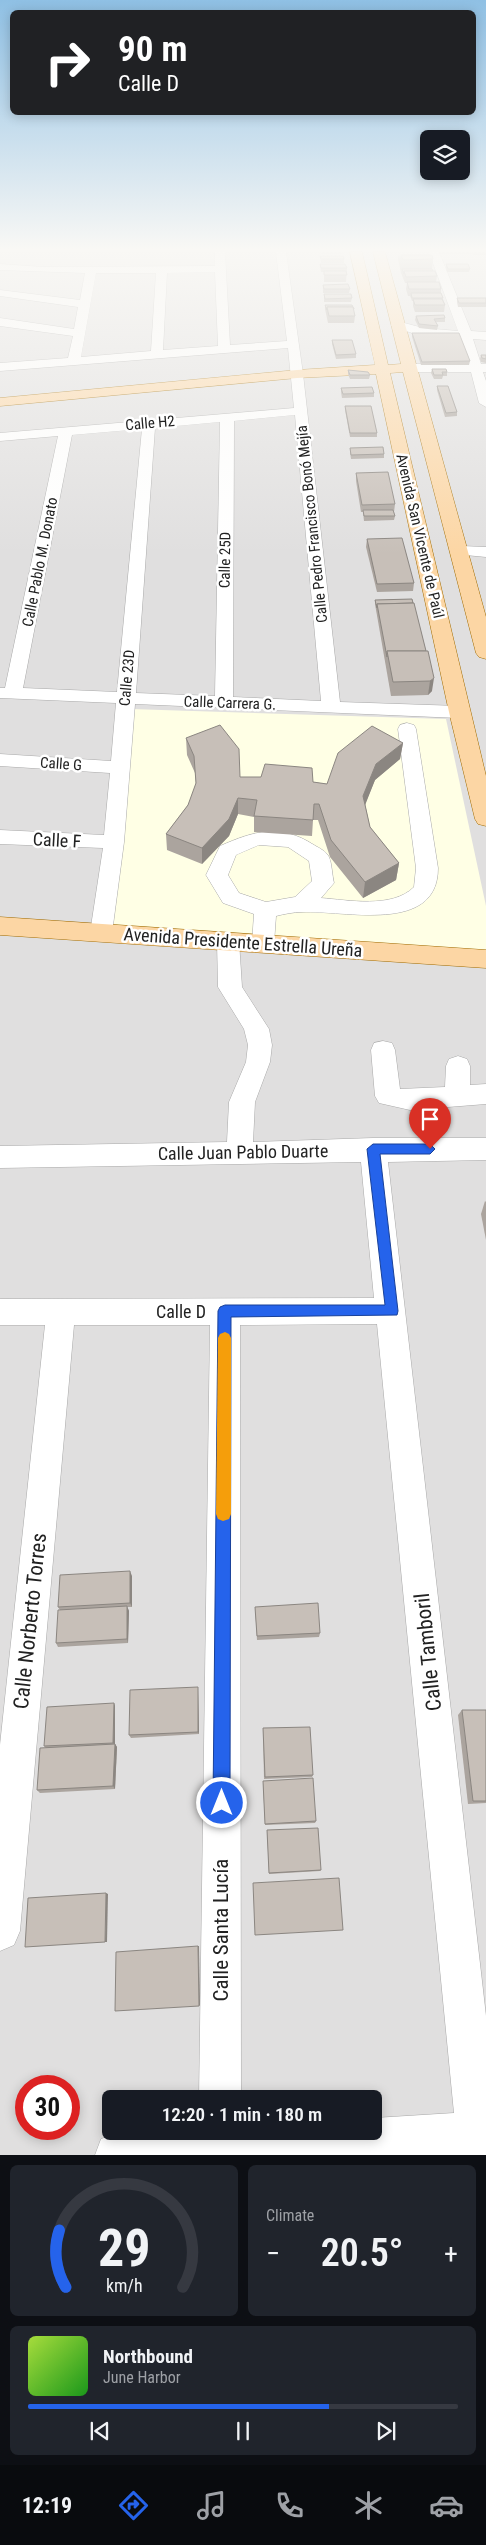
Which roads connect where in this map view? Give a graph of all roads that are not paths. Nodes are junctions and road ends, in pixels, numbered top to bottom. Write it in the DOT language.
graph roads {
  1 [pos="76,353"];
  2 [pos="173,353"];
  3 [pos="293,353"];
  4 [pos="379,353"];
  5 [pos="403,353"];
  6 [pos="474,353"];
  7 [pos="157,354"];
  8 [pos="74,361"];
  9 [pos="0,367"];
  10 [pos="382,368"];
  11 [pos="407,368"];
  12 [pos="481,368"];
  13 [pos="297,374"];
  14 [pos="0,402"];
  15 [pos="486,403"];
  16 [pos="300,411"];
  17 [pos="227,416"];
  18 [pos="149,424"];
  19 [pos="66,431"];
  20 [pos="0,437"];
  21 [pos="461,552"];
  22 [pos="486,552"];
  23 [pos="486,653"];
  24 [pos="7,693"];
  25 [pos="125,699"];
  26 [pos="224,703"];
  27 [pos="330,707"];
  28 [pos="459,712"];
  29 [pos="407,729"];
  30 [pos="0,760"];
  31 [pos="121,768"];
  32 [pos="486,820"];
  33 [pos="0,837"];
  34 [pos="114,842"];
  35 [pos="302,904"];
  36 [pos="265,910"];
  37 [pos="0,926"];
  38 [pos="101,933"];
  39 [pos="228,941"];
  40 [pos="263,943"];
  41 [pos="486,959"];
  42 [pos="383,1050"];
  43 [pos="458,1066"];
  44 [pos="486,1094"];
  45 [pos="457,1098"];
  46 [pos="486,1148"];
  47 [pos="373,1149"];
  48 [pos="240,1152"];
  49 [pos="0,1157"];
  50 [pos="225,1311"];
  51 [pos="392,1311"];
  52 [pos="0,1312"];
  53 [pos="61,1312"];
  54 [pos="0,1930"];
  55 [pos="220,2090"];
  56 [pos="481,2141"];
  57 [pos="219,2145"];
  58 [pos="117,2155"];
  1 -- 8 [label="street"];
  2 -- 7 [label="street"];
  3 -- 13 [label="street, Calle Pedro Francisco Bonó Mejía"];
  4 -- 10 [label="main road, Avenida San Vicente de Paúl"];
  5 -- 11 [label="main road, Avenida San Vicente de Paúl"];
  6 -- 12 [label="street"];
  7 -- 8 [label="street"];
  8 -- 9 [label="street"];
  10 -- 11 [label="main road"];
  10 -- 13 [label="main road"];
  10 -- 28 [label="main road, Avenida San Vicente de Paúl"];
  11 -- 12 [label="street"];
  11 -- 21 [label="main road, Avenida San Vicente de Paúl"];
  12 -- 15 [label="street"];
  13 -- 14 [label="main road"];
  13 -- 16 [label="street, Calle Pedro Francisco Bonó Mejía"];
  16 -- 17 [label="street, Calle H2"];
  16 -- 27 [label="street, Calle Pedro Francisco Bonó Mejía"];
  17 -- 18 [label="street, Calle H2"];
  17 -- 26 [label="street, Calle 25D"];
  18 -- 19 [label="street, Calle H2"];
  18 -- 25 [label="street, Calle 23D"];
  19 -- 20 [label="street, Calle H2"];
  19 -- 24 [label="street, Calle Pablo M. Donato"];
  21 -- 22 [label="street"];
  21 -- 23 [label="main road, Avenida San Vicente de Paúl"];
  24 -- 25 [label="street, Calle Carrera G."];
  25 -- 26 [label="street, Calle Carrera G."];
  25 -- 31 [label="street, Calle 23D"];
  26 -- 27 [label="street, Calle Carrera G."];
  27 -- 28 [label="street, Calle Carrera G."];
  28 -- 32 [label="main road, Avenida San Vicente de Paúl"];
  29 -- 35 [label="street"];
  30 -- 31 [label="street, Calle G"];
  31 -- 34 [label="street, Calle 23D"];
  33 -- 34 [label="street, Calle F"];
  34 -- 38 [label="street, Calle 23D"];
  35 -- 36 [label="street"];
  35 -- 36 [label="street"];
  36 -- 40 [label="street"];
  37 -- 38 [label="main road, Avenida Presidente Estrella Ureña"];
  38 -- 39 [label="main road, Avenida Presidente Estrella Ureña"];
  39 -- 40 [label="main road, Avenida Presidente Estrella Ureña"];
  39 -- 48 [label="street"];
  40 -- 41 [label="main road, Avenida Presidente Estrella Ureña"];
  42 -- 45 [label="street"];
  43 -- 45 [label="street"];
  44 -- 45 [label="street"];
  46 -- 47 [label="street, Calle Juan Pablo Duarte"];
  47 -- 48 [label="street, Calle Juan Pablo Duarte"];
  47 -- 51 [label="street, Calle Tamboril"];
  48 -- 49 [label="street, Calle Juan Pablo Duarte"];
  50 -- 51 [label="street, Calle D"];
  50 -- 53 [label="street, Calle D"];
  50 -- 55 [label="street, Calle Santa Lucía"];
  51 -- 56 [label="street, Calle Tamboril"];
  52 -- 53 [label="street, Calle D"];
  53 -- 54 [label="street, Calle Norberto Torres"];
  56 -- 57 [label="street"];
  57 -- 58 [label="street"];
}
